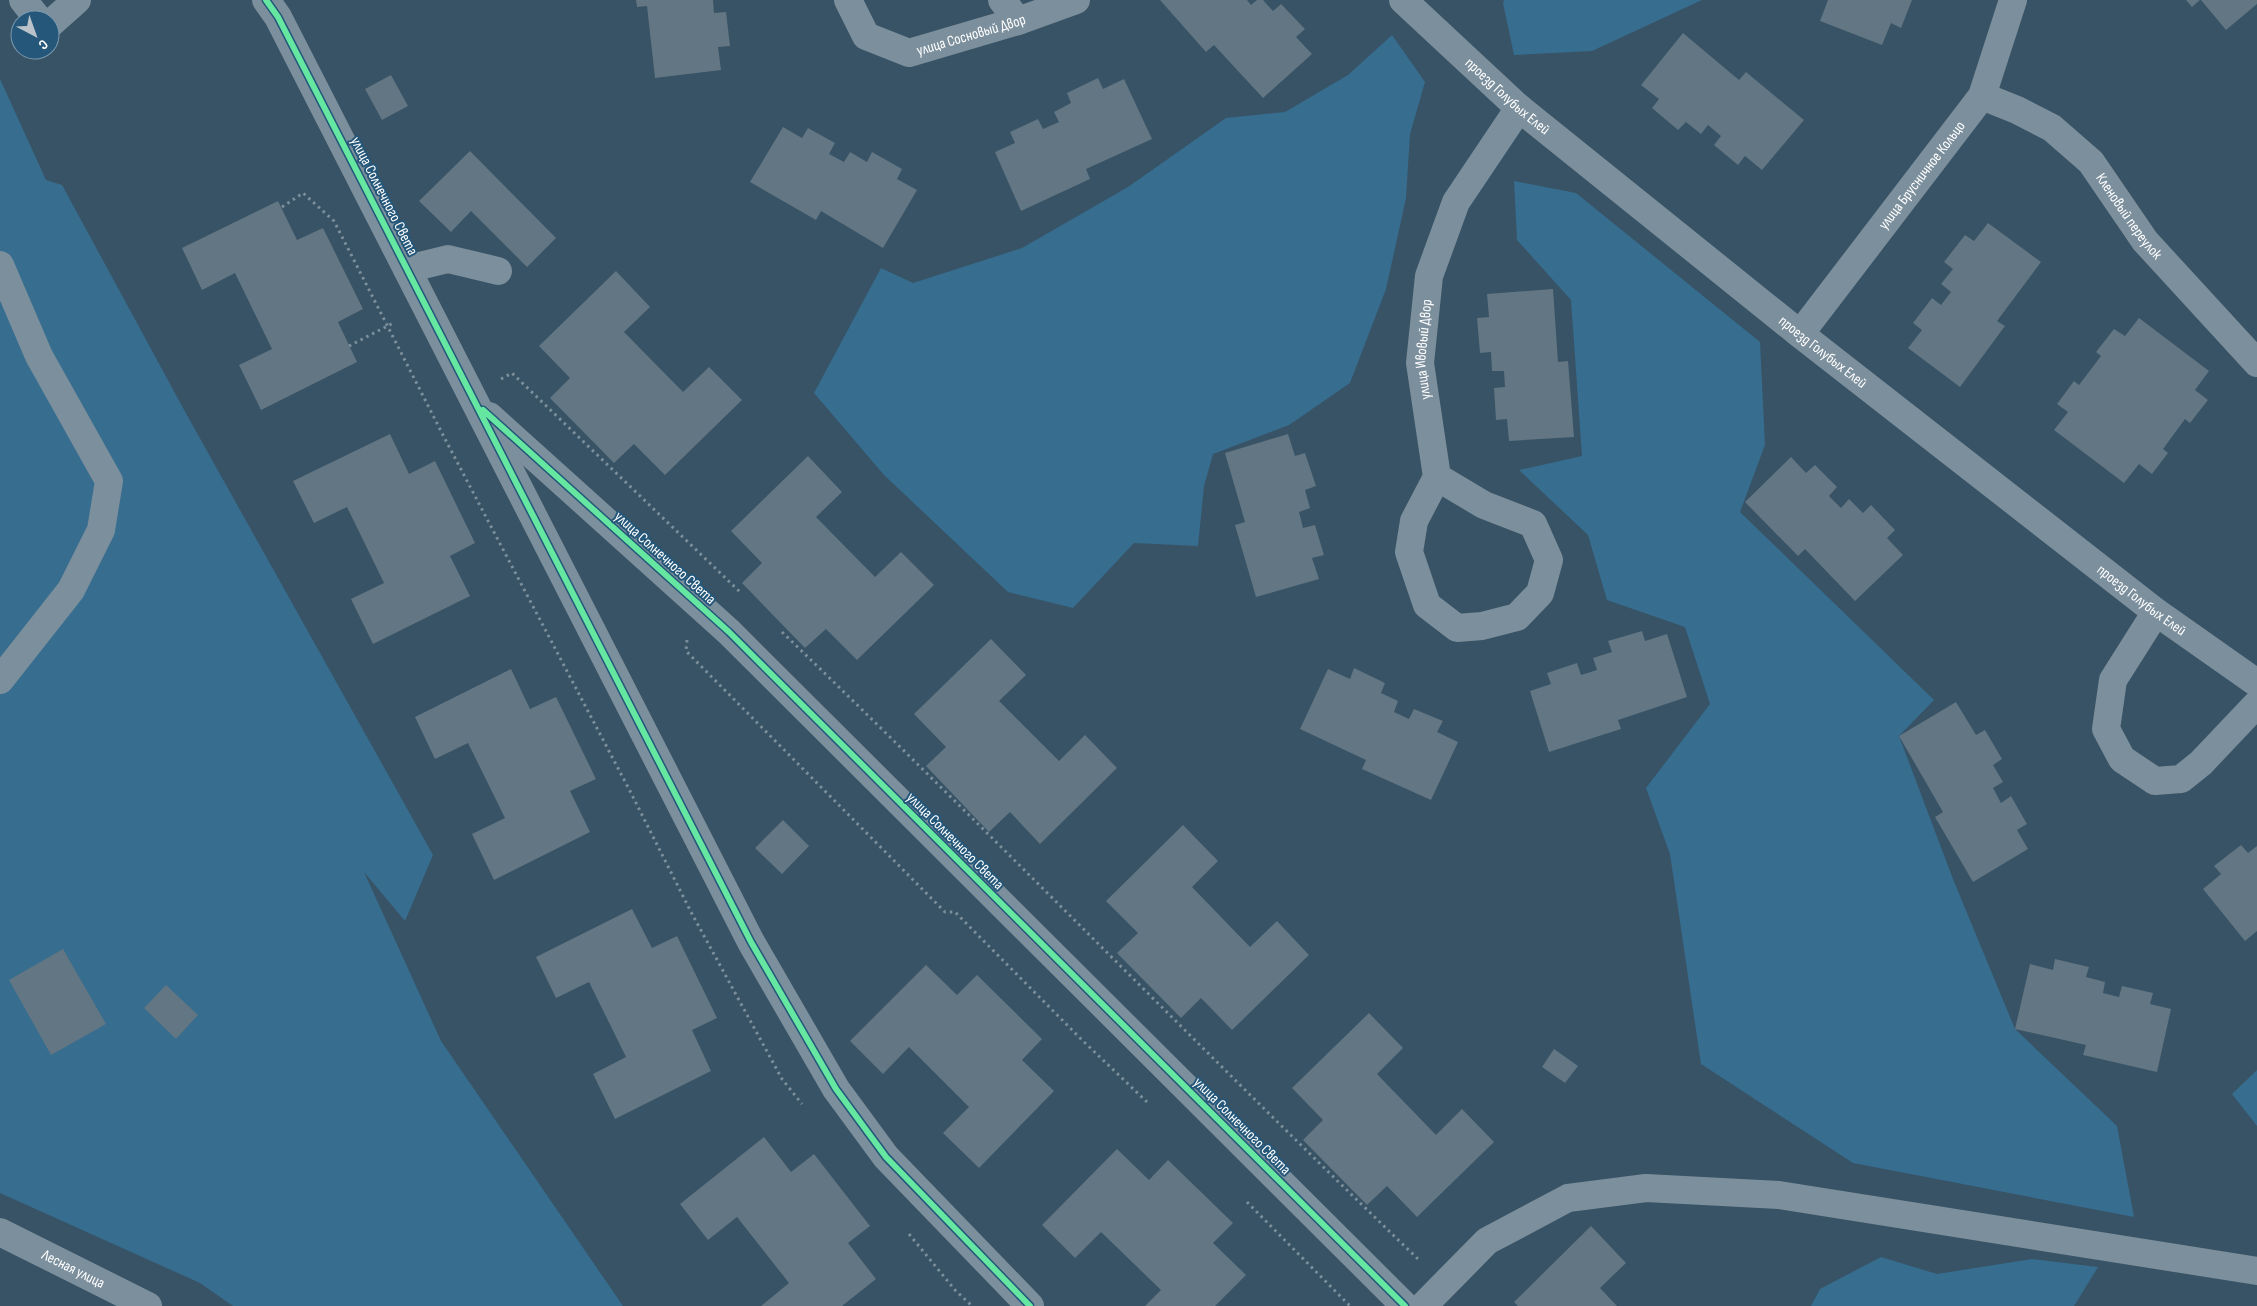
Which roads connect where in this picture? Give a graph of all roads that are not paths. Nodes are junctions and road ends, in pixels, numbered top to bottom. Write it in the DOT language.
graph roads {
  1 [pos="22,0"];
  2 [pos="77,0"];
  3 [pos="266,0"];
  4 [pos="848,0"];
  5 [pos="1002,0"];
  6 [pos="1076,0"];
  7 [pos="1403,0"];
  8 [pos="2013,0"];
  9 [pos="30,10"];
  10 [pos="60,15"];
  11 [pos="1018,22"];
  12 [pos="1982,96"];
  13 [pos="1520,108"];
  14 [pos="0,266"];
  15 [pos="407,269"];
  16 [pos="498,271"];
  17 [pos="1800,334"];
  18 [pos="2257,362"];
  19 [pos="477,405"];
  20 [pos="1437,477"];
  21 [pos="2156,612"];
  22 [pos="0,680"];
  23 [pos="2257,683"];
  24 [pos="2257,704"];
  25 [pos="0,1232"];
  26 [pos="2257,1271"];
  27 [pos="148,1306"];
  28 [pos="1030,1306"];
  29 [pos="1405,1306"];
  30 [pos="1423,1306"];
  1 -- 9 [label="street"];
  2 -- 10 [label="street"];
  3 -- 15 [label="street, улица Солнечного Света"];
  4 -- 11 [label="street, улица Сосновый Двор"];
  5 -- 11 [label="street"];
  6 -- 11 [label="street, улица Сосновый Двор"];
  7 -- 13 [label="street, проезд Голубых Елей"];
  8 -- 12 [label="street, улица Брусничное Кольцо"];
  12 -- 17 [label="street, улица Брусничное Кольцо"];
  12 -- 18 [label="street, Кленовый переулок"];
  13 -- 17 [label="street, проезд Голубых Елей"];
  13 -- 20 [label="street, улица Ивовый Двор"];
  14 -- 22 [label="street"];
  15 -- 16 [label="street"];
  15 -- 19 [label="street, улица Солнечного Света"];
  17 -- 21 [label="street, проезд Голубых Елей"];
  19 -- 28 [label="street, улица Солнечного Света"];
  19 -- 29 [label="street, улица Солнечного Света"];
  20 -- 20 [label="street"];
  21 -- 23 [label="street, проезд Голубых Елей"];
  21 -- 24 [label="street"];
  25 -- 27 [label="street, Лесная улица"];
  26 -- 30 [label="street"];
}
